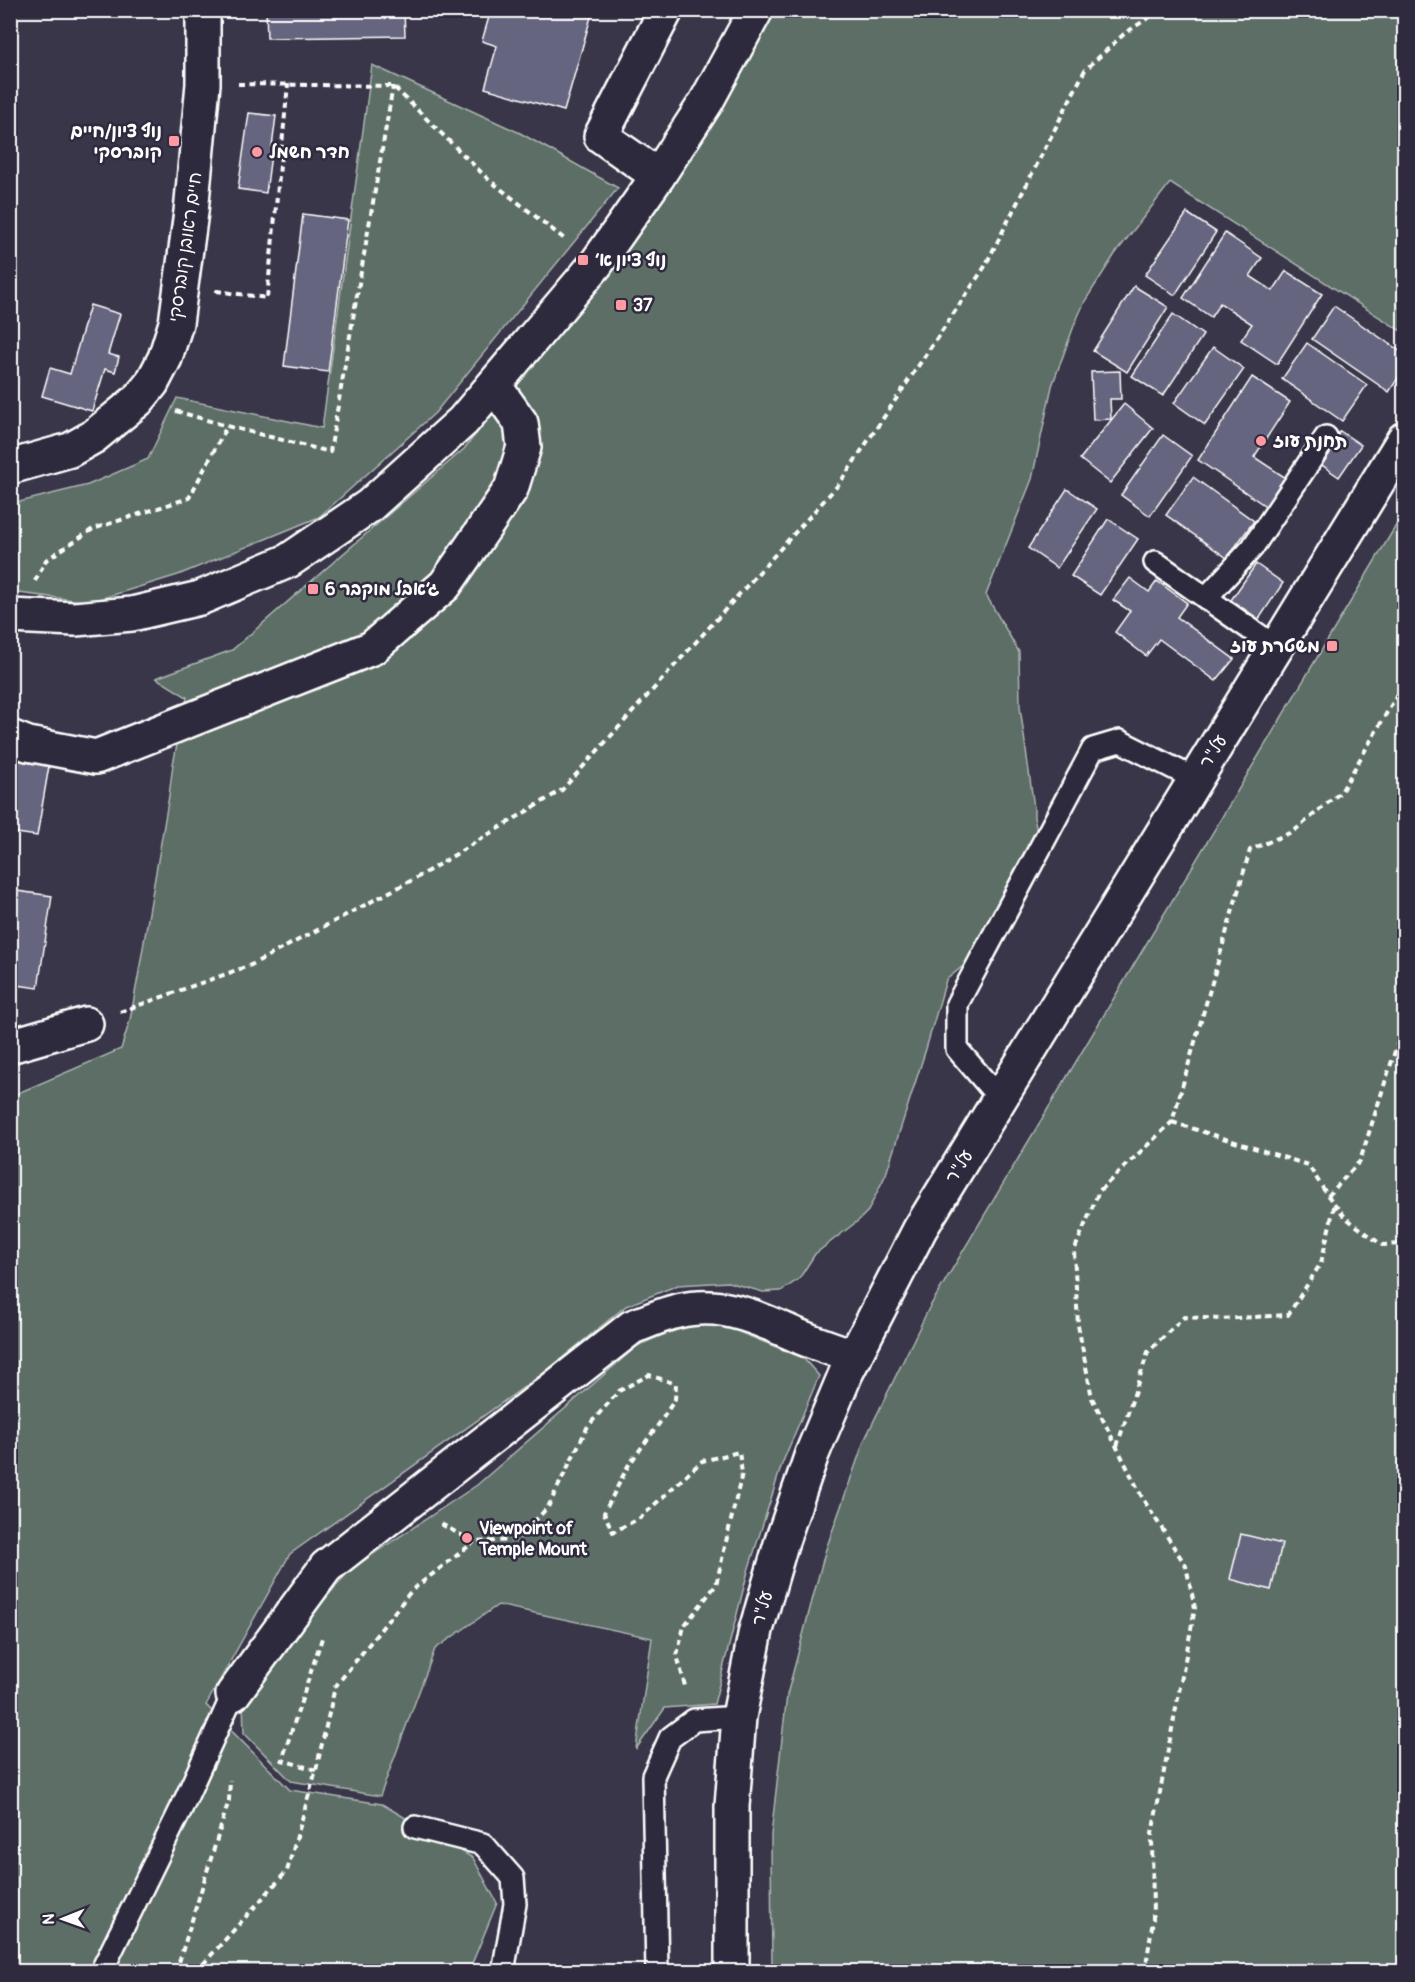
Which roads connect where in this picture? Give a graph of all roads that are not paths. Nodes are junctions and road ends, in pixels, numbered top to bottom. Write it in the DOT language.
graph roads {
  1 [pos="203,10"];
  2 [pos="666,10"];
  3 [pos="756,10"];
  4 [pos="658,176"];
  5 [pos="494,385"];
  6 [pos="1326,437"];
  7 [pos="1404,439"];
  8 [pos="10,467"];
  9 [pos="1155,562"];
  10 [pos="1206,598"];
  11 [pos="14,617"];
  12 [pos="1277,648"];
  13 [pos="10,737"];
  14 [pos="1196,779"];
  15 [pos="86,1024"];
  16 [pos="10,1046"];
  17 [pos="1000,1099"];
  18 [pos="855,1357"];
  19 [pos="233,1694"];
  20 [pos="739,1717"];
  21 [pos="414,1827"];
  22 [pos="101,1971"];
  23 [pos="503,1971"];
  24 [pos="657,1971"];
  25 [pos="732,1971"];
  1 -- 8 [label="street, חיים ראובן קוברסקי"];
  2 -- 4 [label="street"];
  3 -- 4 [label="street"];
  4 -- 5 [label="street"];
  5 -- 11 [label="street"];
  5 -- 13 [label="street"];
  6 -- 10 [label="lane"];
  7 -- 12 [label="street, על\"ר"];
  9 -- 10 [label="lane"];
  10 -- 12 [label="lane"];
  12 -- 14 [label="street, על\"ר"];
  14 -- 17 [label="street, על\"ר"];
  14 -- 17 [label="lane"];
  15 -- 16 [label="street"];
  17 -- 18 [label="street, על\"ר"];
  18 -- 19 [label="street"];
  18 -- 20 [label="street, על\"ר"];
  19 -- 22 [label="lane"];
  20 -- 24 [label="lane"];
  20 -- 25 [label="street, על\"ר"];
  21 -- 23 [label="lane"];
}
